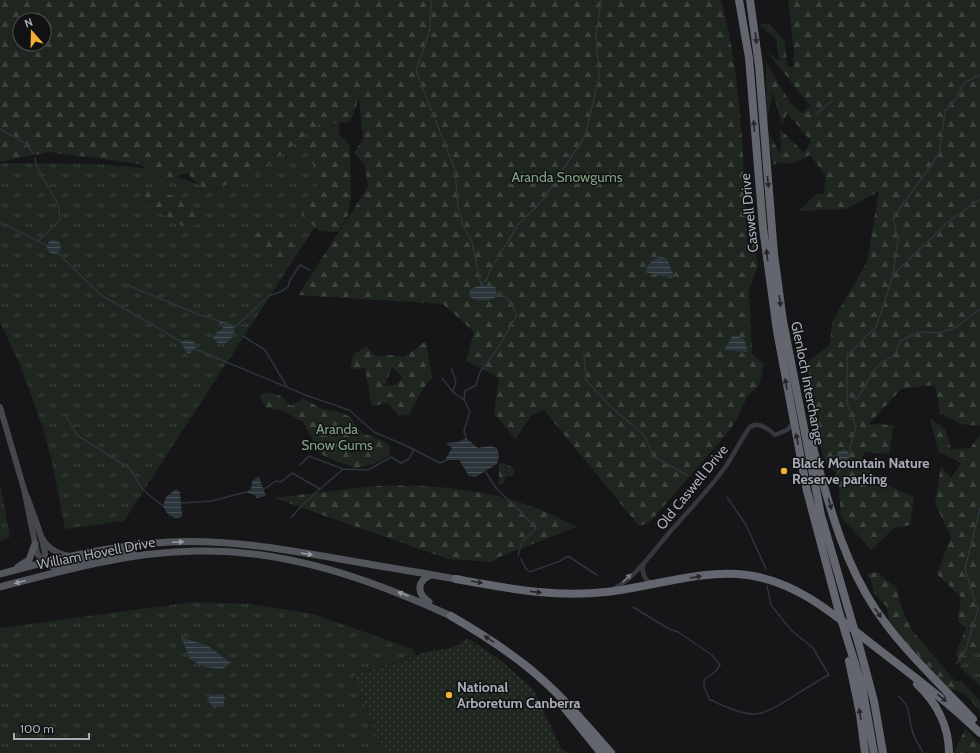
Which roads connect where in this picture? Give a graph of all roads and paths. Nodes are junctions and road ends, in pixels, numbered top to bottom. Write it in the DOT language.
graph roads {
  1 [pos="739,0"];
  2 [pos="750,0"];
  3 [pos="770,207"];
  4 [pos="790,359"];
  5 [pos="0,407"];
  6 [pos="794,422"];
  7 [pos="24,489"];
  8 [pos="38,527"];
  9 [pos="35,544"];
  10 [pos="155,554"];
  11 [pos="70,556"];
  12 [pos="645,560"];
  13 [pos="45,563"];
  14 [pos="13,571"];
  15 [pos="0,574"];
  16 [pos="430,575"];
  17 [pos="41,576"];
  18 [pos="456,579"];
  19 [pos="657,584"];
  20 [pos="0,587"];
  21 [pos="607,592"];
  22 [pos="451,616"];
  23 [pos="846,635"];
  24 [pos="505,650"];
  25 [pos="888,657"];
  26 [pos="980,727"];
  27 [pos="980,733"];
  28 [pos="601,753"];
  29 [pos="611,753"];
  30 [pos="865,753"];
  31 [pos="874,753"];
  32 [pos="883,753"];
  33 [pos="949,753"];
  6 -- 1 [label="highway, Caswell Drive, one-way"];
  2 -- 3 [label="highway, Caswell Drive, one-way"];
  3 -- 4 [label="highway, Glenloch Interchange, one-way"];
  4 -- 26 [label="highway, one-way"];
  4 -- 32 [label="highway, Glenloch Interchange, bridge"];
  5 -- 7 [label="main road"];
  6 -- 12 [label="street, Old Caswell Drive"];
  23 -- 6 [label="highway, Glenloch Interchange, one-way, bridge"];
  7 -- 8 [label="main road"];
  7 -- 9 [label="main road"];
  8 -- 11 [label="main road"];
  8 -- 13 [label="main road"];
  9 -- 13 [label="main road"];
  9 -- 14 [label="main road"];
  10 -- 13 [label="main road"];
  10 -- 17 [label="main road, William Hovell Drive"];
  22 -- 10 [label="main road, William Hovell Drive, one-way"];
  11 -- 13 [label="main road, William Hovell Drive"];
  11 -- 16 [label="main road, William Hovell Drive, one-way"];
  12 -- 19 [label="street"];
  21 -- 12 [label="street, Old Caswell Drive, one-way"];
  13 -- 14 [label="main road, William Hovell Drive"];
  13 -- 17 [label="main road"];
  14 -- 15 [label="main road, William Hovell Drive"];
  16 -- 18 [label="main road"];
  16 -- 22 [label="main road"];
  17 -- 20 [label="main road, William Hovell Drive, one-way"];
  18 -- 21 [label="highway, one-way"];
  19 -- 21 [label="highway"];
  19 -- 25 [label="highway, one-way"];
  24 -- 22 [label="highway, one-way"];
  30 -- 23 [label="highway, one-way"];
  23 -- 31 [label="highway, Glenloch Interchange"];
  24 -- 28 [label="highway"];
  24 -- 29 [label="highway"];
  25 -- 27 [label="highway, one-way"];
  25 -- 33 [label="highway"];
}
